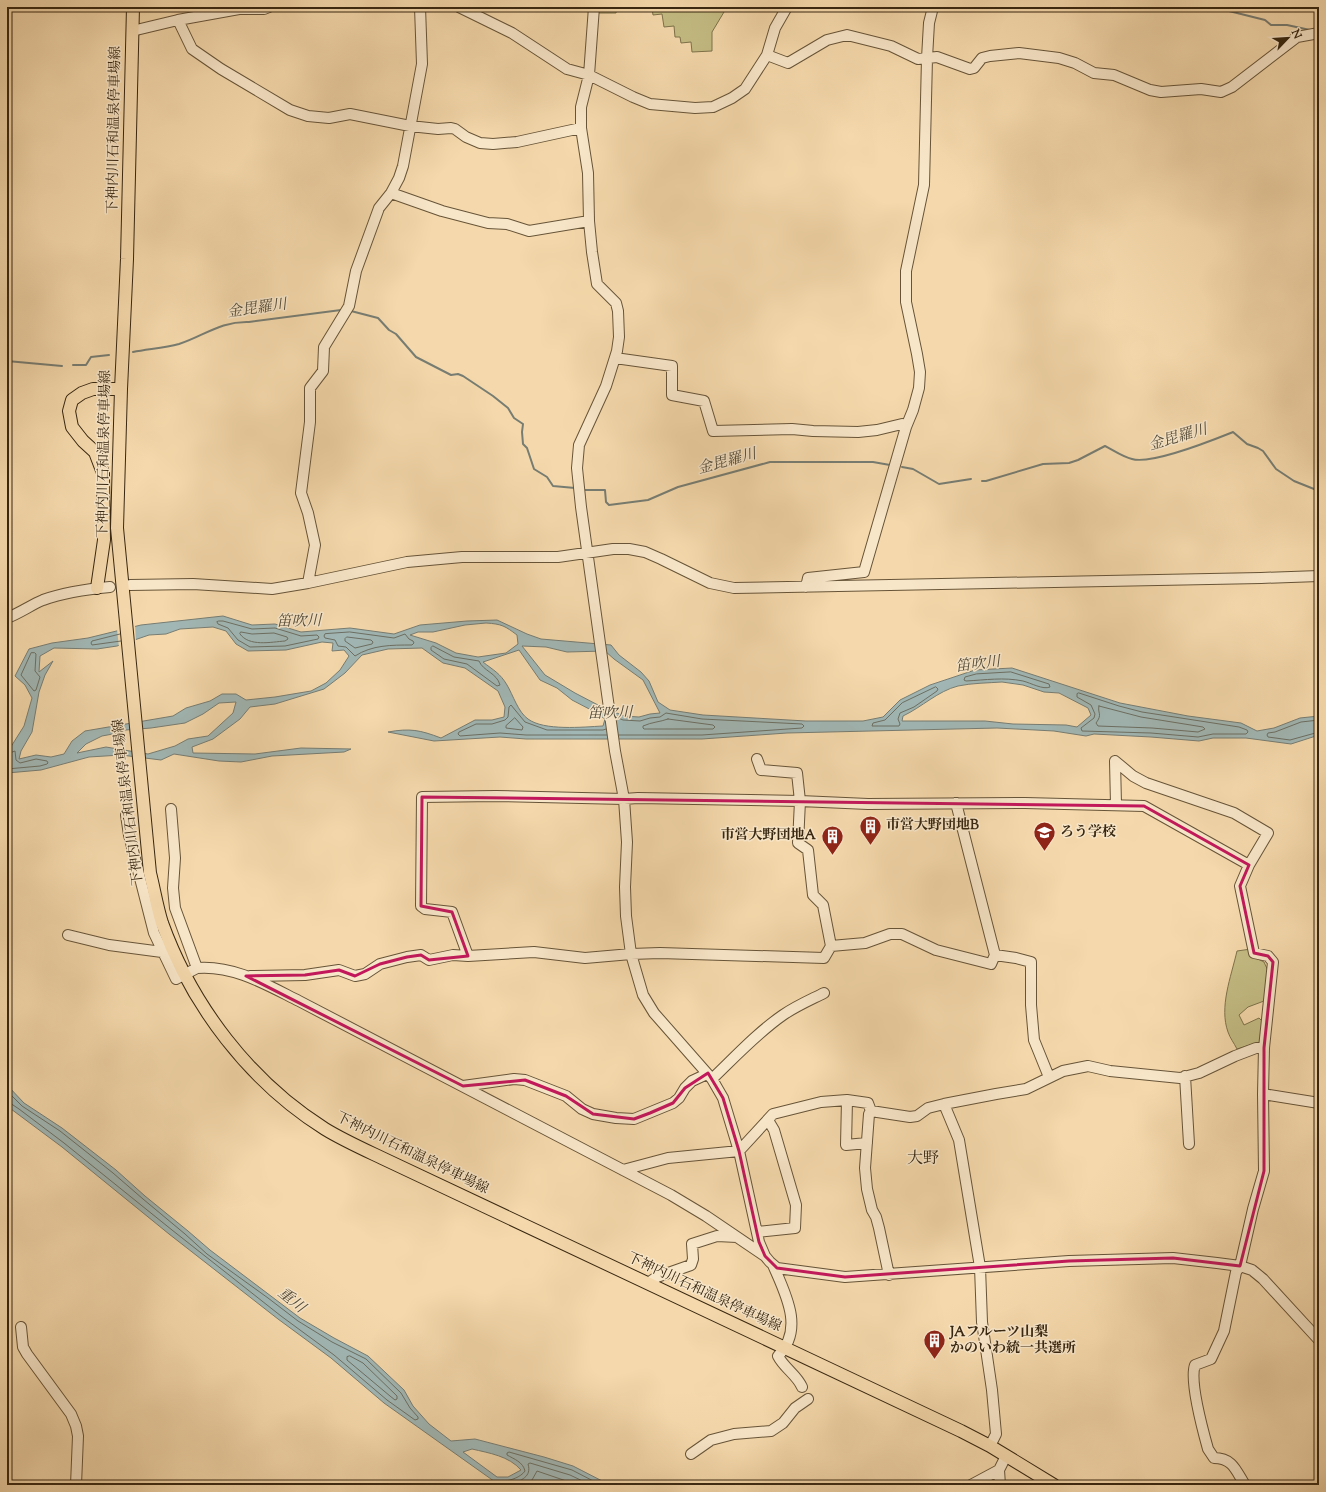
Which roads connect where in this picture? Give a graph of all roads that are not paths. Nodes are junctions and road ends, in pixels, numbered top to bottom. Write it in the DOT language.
graph roads {
  1 [pos="133,7"];
  2 [pos="268,7"];
  3 [pos="420,7"];
  4 [pos="459,7"];
  5 [pos="594,7"];
  6 [pos="787,7"];
  7 [pos="933,7"];
  8 [pos="178,20"];
  9 [pos="132,31"];
  10 [pos="1319,34"];
  11 [pos="767,55"];
  12 [pos="927,58"];
  13 [pos="589,75"];
  14 [pos="410,126"];
  15 [pos="582,128"];
  16 [pos="391,193"];
  17 [pos="589,221"];
  18 [pos="615,358"];
  19 [pos="121,389"];
  20 [pos="906,427"];
  21 [pos="588,553"];
  22 [pos="1319,576"];
  23 [pos="308,583"];
  24 [pos="130,585"];
  25 [pos="110,587"];
  26 [pos="806,587"];
  27 [pos="98,588"];
  28 [pos="7,618"];
  29 [pos="757,759"];
  30 [pos="624,799"];
  31 [pos="800,801"];
  32 [pos="956,803"];
  33 [pos="1116,804"];
  34 [pos="172,810"];
  35 [pos="126,815"];
  36 [pos="1249,865"];
  37 [pos="68,935"];
  38 [pos="831,946"];
  39 [pos="162,952"];
  40 [pos="631,954"];
  41 [pos="994,955"];
  42 [pos="468,956"];
  43 [pos="197,968"];
  44 [pos="185,975"];
  45 [pos="246,976"];
  46 [pos="824,993"];
  47 [pos="1264,1048"];
  48 [pos="710,1076"];
  49 [pos="1185,1076"];
  50 [pos="1049,1077"];
  51 [pos="463,1086"];
  52 [pos="1263,1094"];
  53 [pos="847,1100"];
  54 [pos="1319,1103"];
  55 [pos="944,1104"];
  56 [pos="871,1112"];
  57 [pos="768,1120"];
  58 [pos="867,1143"];
  59 [pos="1189,1144"];
  60 [pos="739,1151"];
  61 [pos="623,1170"];
  62 [pos="757,1232"];
  63 [pos="737,1237"];
  64 [pos="765,1256"];
  65 [pos="773,1265"];
  66 [pos="1240,1266"];
  67 [pos="980,1268"];
  68 [pos="889,1275"];
  69 [pos="648,1283"];
  70 [pos="21,1327"];
  71 [pos="1319,1340"];
  72 [pos="786,1348"];
  73 [pos="802,1387"];
  74 [pos="808,1399"];
  75 [pos="990,1446"];
  76 [pos="691,1454"];
  77 [pos="1006,1456"];
  78 [pos="999,1470"];
  79 [pos="76,1485"];
  80 [pos="971,1485"];
  81 [pos="1000,1485"];
  82 [pos="1054,1485"];
  83 [pos="1245,1485"];
  1 -- 9 [label="main road, 下神内川石和温泉停車場線"];
  2 -- 8 [label="street"];
  3 -- 14 [label="street"];
  4 -- 13 [label="street"];
  5 -- 13 [label="street"];
  6 -- 11 [label="street"];
  7 -- 12 [label="street"];
  8 -- 9 [label="street"];
  8 -- 14 [label="street"];
  9 -- 19 [label="main road, 下神内川石和温泉停車場線"];
  10 -- 12 [label="street"];
  11 -- 12 [label="street"];
  11 -- 13 [label="street"];
  12 -- 20 [label="street"];
  13 -- 15 [label="street"];
  14 -- 15 [label="street"];
  14 -- 16 [label="street"];
  15 -- 17 [label="street"];
  16 -- 17 [label="street"];
  16 -- 23 [label="street"];
  17 -- 18 [label="street"];
  18 -- 20 [label="street"];
  18 -- 21 [label="street"];
  19 -- 27 [label="main road"];
  19 -- 44 [label="main road, 下神内川石和温泉停車場線"];
  20 -- 26 [label="street"];
  21 -- 23 [label="street"];
  21 -- 26 [label="street"];
  21 -- 30 [label="street"];
  22 -- 26 [label="street"];
  23 -- 24 [label="street"];
  25 -- 27 [label="street"];
  27 -- 28 [label="street"];
  29 -- 31 [label="street"];
  30 -- 31 [label="street"];
  30 -- 40 [label="street"];
  30 -- 42 [label="street"];
  31 -- 32 [label="street"];
  31 -- 38 [label="street"];
  32 -- 33 [label="street"];
  32 -- 41 [label="street"];
  33 -- 36 [label="street"];
  33 -- 36 [label="street"];
  34 -- 43 [label="street"];
  35 -- 39 [label="street"];
  36 -- 47 [label="street"];
  37 -- 39 [label="street"];
  38 -- 40 [label="street"];
  38 -- 41 [label="street"];
  39 -- 44 [label="street"];
  40 -- 42 [label="street"];
  40 -- 48 [label="street"];
  41 -- 50 [label="street"];
  42 -- 45 [label="street"];
  43 -- 44 [label="street"];
  43 -- 45 [label="street"];
  44 -- 69 [label="main road, 下神内川石和温泉停車場線"];
  45 -- 51 [label="street"];
  46 -- 48 [label="street"];
  47 -- 49 [label="street"];
  47 -- 52 [label="street"];
  48 -- 51 [label="street"];
  48 -- 60 [label="street"];
  49 -- 50 [label="street"];
  49 -- 59 [label="street"];
  50 -- 55 [label="street"];
  51 -- 61 [label="street"];
  52 -- 54 [label="street"];
  52 -- 66 [label="street"];
  53 -- 56 [label="street"];
  53 -- 57 [label="street"];
  53 -- 58 [label="street"];
  55 -- 56 [label="street"];
  55 -- 67 [label="street"];
  56 -- 58 [label="street"];
  57 -- 60 [label="street"];
  57 -- 62 [label="street"];
  58 -- 68 [label="street"];
  60 -- 61 [label="street"];
  60 -- 62 [label="street"];
  61 -- 63 [label="street"];
  62 -- 64 [label="street"];
  63 -- 64 [label="street"];
  63 -- 69 [label="street"];
  64 -- 65 [label="street"];
  65 -- 68 [label="street"];
  65 -- 72 [label="street"];
  66 -- 67 [label="street"];
  66 -- 71 [label="street"];
  66 -- 83 [label="street"];
  67 -- 68 [label="street"];
  67 -- 75 [label="street"];
  69 -- 72 [label="main road, 下神内川石和温泉停車場線"];
  70 -- 79 [label="street"];
  72 -- 73 [label="street"];
  72 -- 75 [label="main road, 下神内川石和温泉停車場線"];
  74 -- 76 [label="street"];
  75 -- 77 [label="main road, 下神内川石和温泉停車場線"];
  77 -- 78 [label="street"];
  77 -- 82 [label="main road, 下神内川石和温泉停車場線"];
  78 -- 80 [label="street"];
  78 -- 81 [label="street"];
}
